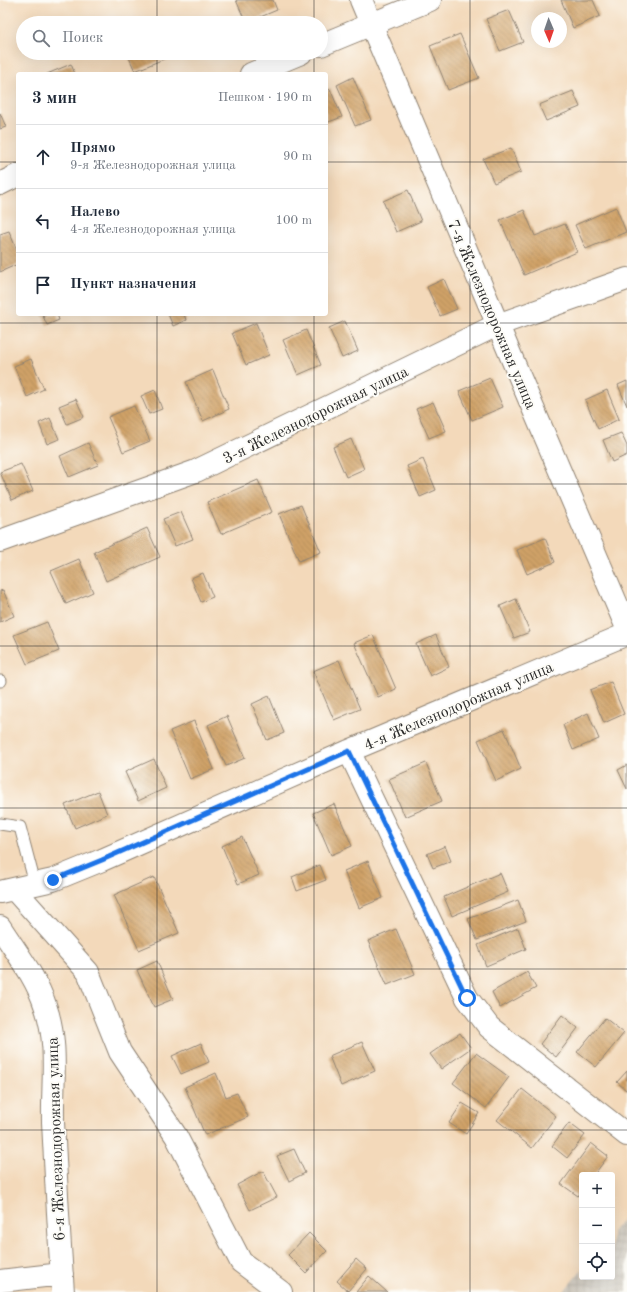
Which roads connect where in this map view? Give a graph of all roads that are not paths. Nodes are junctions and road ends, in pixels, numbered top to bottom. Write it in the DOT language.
graph roads {
  1 [pos="361,0"];
  2 [pos="430,0"];
  3 [pos="371,24"];
  4 [pos="328,42"];
  5 [pos="285,60"];
  6 [pos="256,72"];
  7 [pos="16,176"];
  8 [pos="0,184"];
  9 [pos="627,279"];
  10 [pos="497,326"];
  11 [pos="0,541"];
  12 [pos="627,628"];
  13 [pos="627,634"];
  14 [pos="349,751"];
  15 [pos="0,824"];
  16 [pos="35,884"];
  17 [pos="7,890"];
  18 [pos="0,927"];
  19 [pos="627,1135"];
  20 [pos="0,1281"];
  21 [pos="62,1283"];
  22 [pos="280,1292"];
  1 -- 3 [label="street, 7-я Железнодорожная улица"];
  2 -- 3 [label="street"];
  3 -- 4 [label="street"];
  3 -- 10 [label="street, 7-я Железнодорожная улица"];
  5 -- 6 [label="street"];
  7 -- 8 [label="street"];
  9 -- 10 [label="street, 3-я Железнодорожная улица"];
  10 -- 11 [label="street, 3-я Железнодорожная улица"];
  10 -- 12 [label="street, 7-я Железнодорожная улица"];
  13 -- 14 [label="street, 4-я Железнодорожная улица"];
  14 -- 16 [label="street, 4-я Железнодорожная улица"];
  14 -- 19 [label="street"];
  15 -- 16 [label="lane"];
  16 -- 17 [label="street, 4-я Железнодорожная улица"];
  17 -- 22 [label="street"];
  18 -- 21 [label="street, 6-я Железнодорожная улица"];
  20 -- 21 [label="street"];
}
